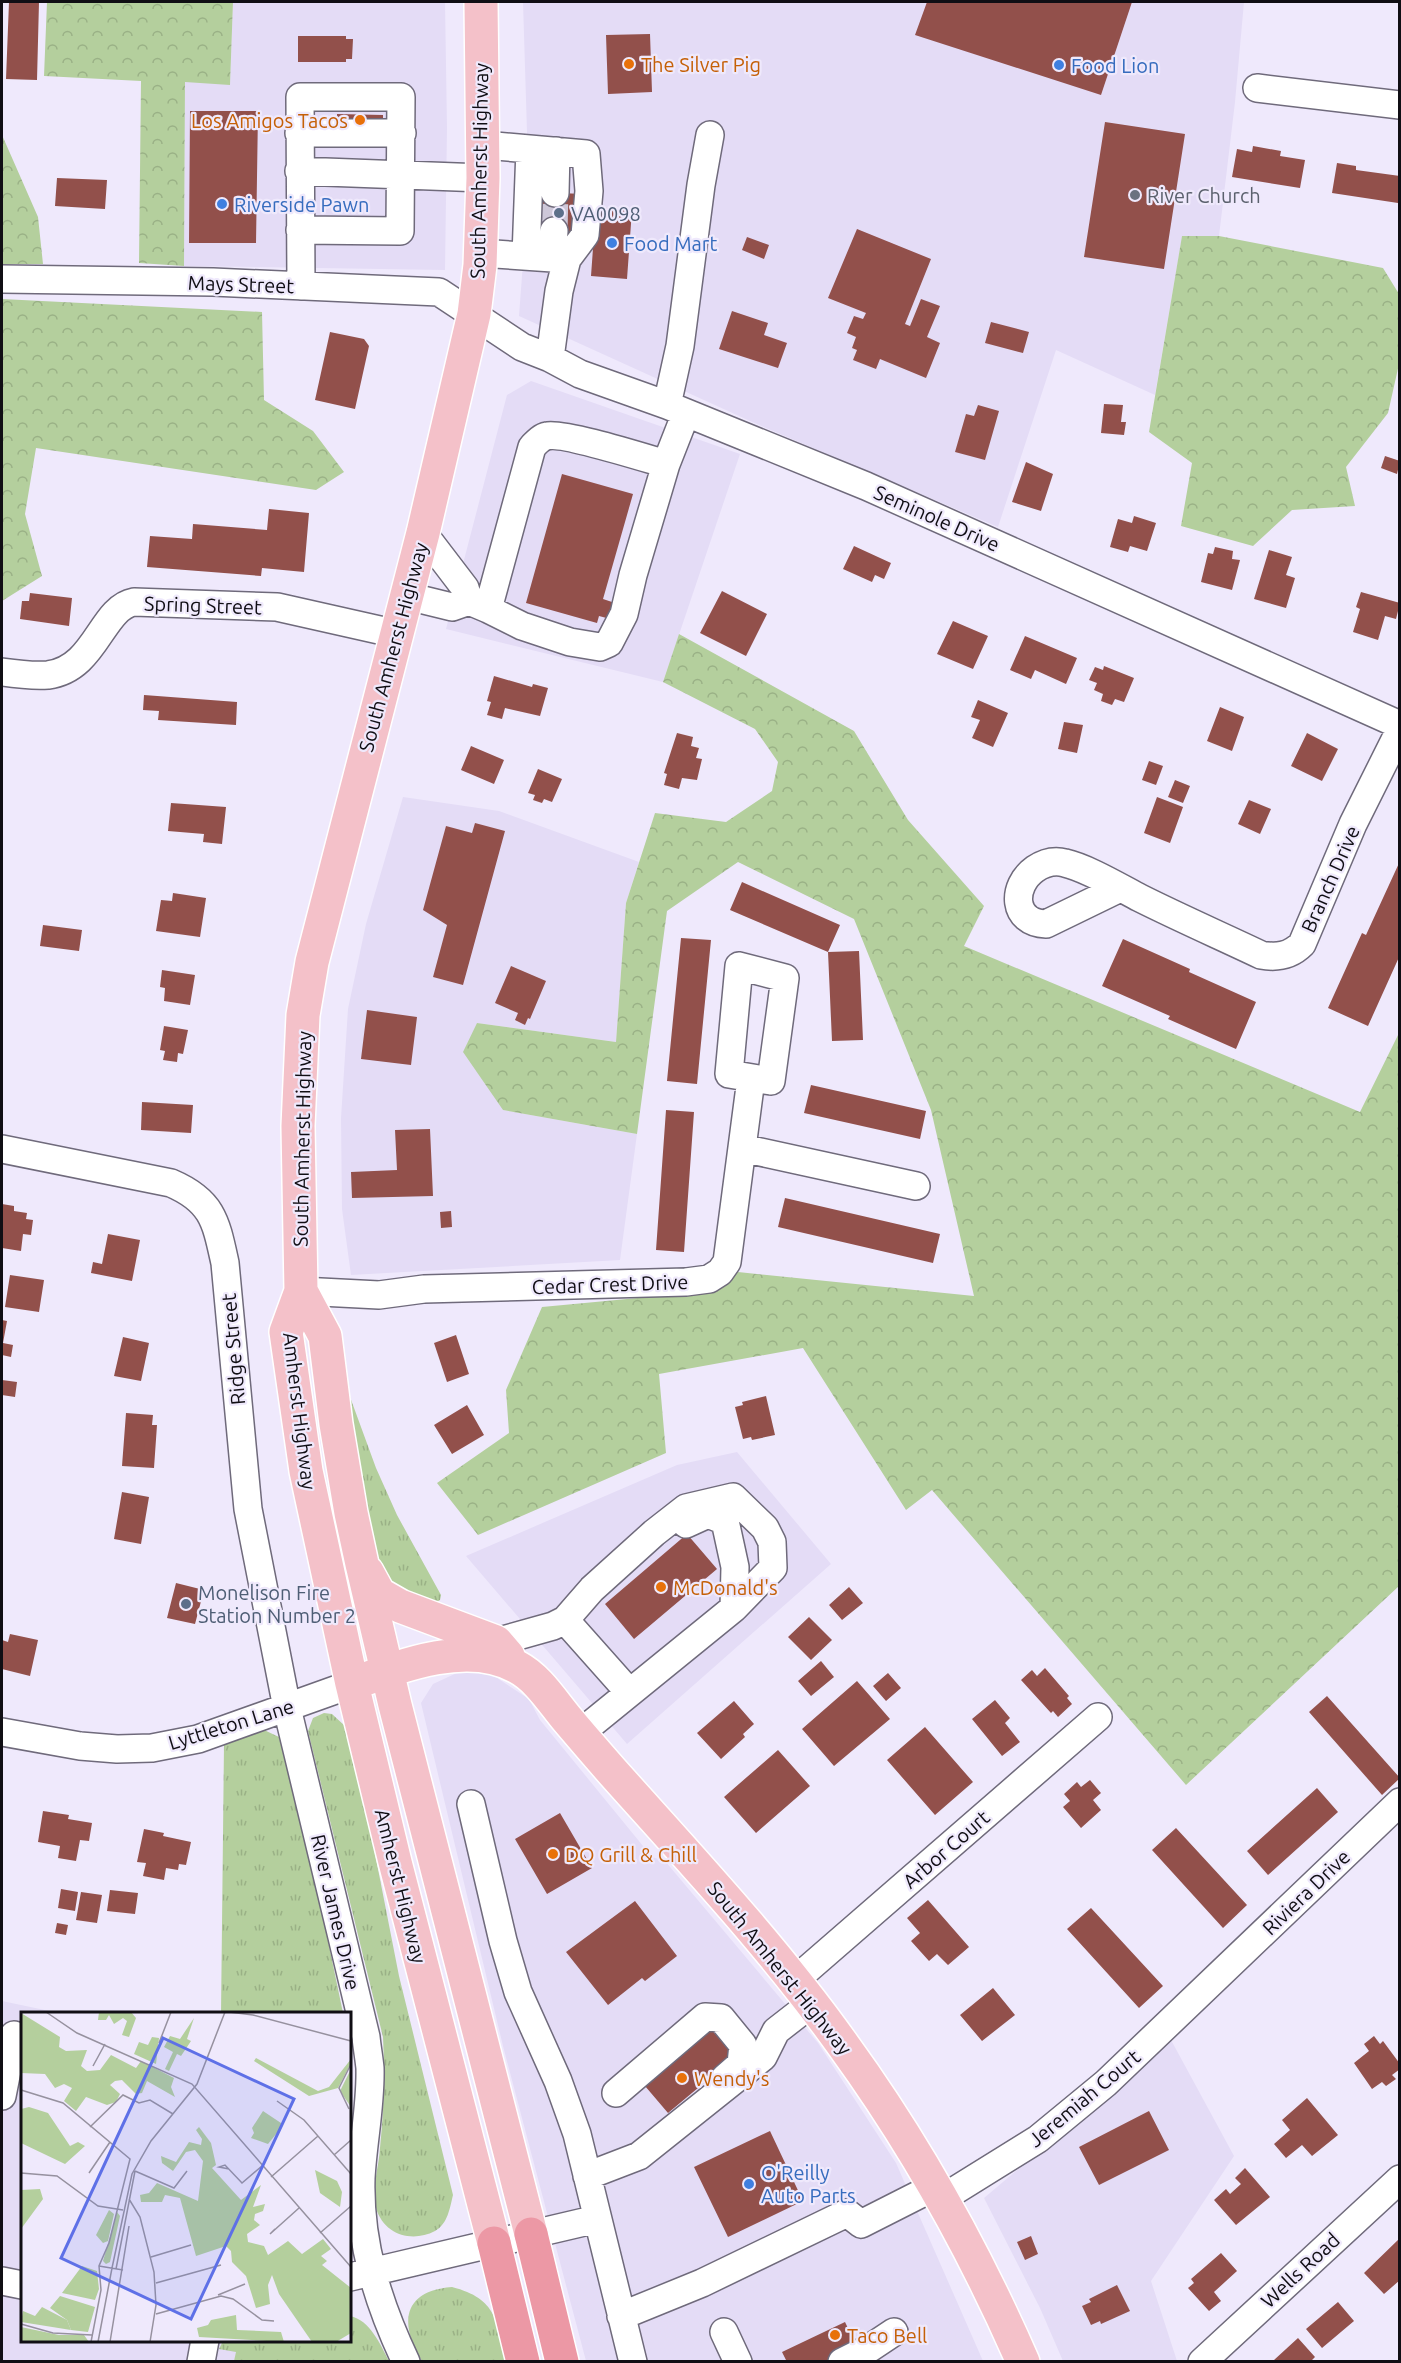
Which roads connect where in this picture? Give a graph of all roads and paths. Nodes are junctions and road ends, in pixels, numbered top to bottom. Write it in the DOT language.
graph roads {
  1 [pos="481,2"];
  2 [pos="1257,88"];
  3 [pos="1400,105"];
  4 [pos="299,133"];
  5 [pos="402,133"];
  6 [pos="710,135"];
  7 [pos="484,145"];
  8 [pos="530,149"];
  9 [pos="556,151"];
  10 [pos="299,171"];
  11 [pos="402,174"];
  12 [pos="483,178"];
  13 [pos="555,192"];
  14 [pos="300,230"];
  15 [pos="554,231"];
  16 [pos="480,253"];
  17 [pos="549,258"];
  18 [pos="2,279"];
  19 [pos="301,286"];
  20 [pos="474,314"];
  21 [pos="550,358"];
  22 [pos="676,409"];
  23 [pos="666,464"];
  24 [pos="423,533"];
  25 [pos="407,596"];
  26 [pos="479,605"];
  27 [pos="397,634"];
  28 [pos="2,672"];
  29 [pos="1400,725"];
  30 [pos="1400,730"];
  31 [pos="1120,888"];
  32 [pos="751,1079"];
  33 [pos="742,1148"];
  34 [pos="2,1149"];
  35 [pos="916,1186"];
  36 [pos="301,1291"];
  37 [pos="362,1564"];
  38 [pos="735,1599"];
  39 [pos="573,1611"];
  40 [pos="499,1655"];
  41 [pos="388,1670"];
  42 [pos="351,1684"];
  43 [pos="629,1692"];
  44 [pos="288,1708"];
  45 [pos="1098,1717"];
  46 [pos="2,1732"];
  47 [pos="579,1734"];
  48 [pos="1400,1802"];
  49 [pos="471,1804"];
  50 [pos="1212,1981"];
  51 [pos="803,1992"];
  52 [pos="13,2034"];
  53 [pos="360,2070"];
  54 [pos="9,2091"];
  55 [pos="616,2093"];
  56 [pos="702,2106"];
  57 [pos="587,2176"];
  58 [pos="1400,2179"];
  59 [pos="939,2192"];
  60 [pos="597,2219"];
  61 [pos="531,2234"];
  62 [pos="494,2243"];
  63 [pos="360,2274"];
  64 [pos="2,2281"];
  65 [pos="21,2285"];
  66 [pos="621,2316"];
  67 [pos="724,2332"];
  68 [pos="894,2332"];
  69 [pos="205,2342"];
  70 [pos="201,2361"];
  71 [pos="406,2361"];
  72 [pos="523,2361"];
  73 [pos="562,2361"];
  74 [pos="633,2361"];
  75 [pos="738,2361"];
  76 [pos="842,2361"];
  77 [pos="1023,2361"];
  78 [pos="1202,2361"];
  1 -- 7 [label="main road, South Amherst Highway"];
  2 -- 3 [label="street"];
  4 -- 5 [label="street"];
  4 -- 5 [label="street"];
  4 -- 10 [label="street"];
  5 -- 11 [label="street"];
  6 -- 22 [label="street"];
  7 -- 8 [label="street"];
  7 -- 12 [label="main road, South Amherst Highway"];
  8 -- 9 [label="street"];
  8 -- 17 [label="street"];
  9 -- 13 [label="street"];
  9 -- 17 [label="street"];
  10 -- 11 [label="street"];
  10 -- 14 [label="street"];
  11 -- 12 [label="street"];
  11 -- 14 [label="street"];
  12 -- 16 [label="main road, South Amherst Highway"];
  14 -- 19 [label="street"];
  15 -- 17 [label="street"];
  16 -- 17 [label="street"];
  16 -- 20 [label="main road, South Amherst Highway"];
  17 -- 21 [label="street"];
  18 -- 19 [label="street, Mays Street"];
  19 -- 20 [label="street, Mays Street"];
  20 -- 21 [label="street, Seminole Drive"];
  20 -- 24 [label="main road, South Amherst Highway"];
  21 -- 22 [label="street, Seminole Drive"];
  22 -- 23 [label="street"];
  22 -- 29 [label="street, Seminole Drive"];
  23 -- 26 [label="street"];
  23 -- 26 [label="street"];
  24 -- 25 [label="main road, South Amherst Highway"];
  24 -- 26 [label="street"];
  25 -- 26 [label="street"];
  25 -- 27 [label="main road, South Amherst Highway"];
  27 -- 28 [label="street, Spring Street"];
  27 -- 36 [label="main road, South Amherst Highway"];
  30 -- 31 [label="street, Branch Drive"];
  32 -- 33 [label="street, Cedar Crest Drive"];
  33 -- 35 [label="street"];
  33 -- 36 [label="street, Cedar Crest Drive"];
  34 -- 44 [label="street, Ridge Street"];
  36 -- 37 [label="main road, Amherst Highway"];
  36 -- 42 [label="main road, Amherst Highway"];
  37 -- 40 [label="main road"];
  37 -- 41 [label="main road, Amherst Highway"];
  38 -- 39 [label="street"];
  38 -- 39 [label="street"];
  38 -- 43 [label="street"];
  39 -- 40 [label="street"];
  39 -- 43 [label="street"];
  40 -- 41 [label="main road"];
  40 -- 47 [label="main road, South Amherst Highway"];
  41 -- 42 [label="main road"];
  41 -- 61 [label="main road, Amherst Highway"];
  42 -- 44 [label="street, Lyttleton Lane"];
  42 -- 62 [label="main road, Amherst Highway"];
  43 -- 47 [label="street"];
  44 -- 46 [label="street, Lyttleton Lane"];
  44 -- 53 [label="street, River James Drive"];
  45 -- 51 [label="street, Arbor Court"];
  47 -- 51 [label="main road, South Amherst Highway"];
  48 -- 50 [label="street, Riviera Drive"];
  49 -- 57 [label="street"];
  50 -- 59 [label="street, Jeremiah Court"];
  51 -- 56 [label="street, Arbor Court"];
  51 -- 59 [label="main road, South Amherst Highway"];
  52 -- 54 [label="street"];
  53 -- 63 [label="street, River James Drive"];
  55 -- 56 [label="street"];
  56 -- 57 [label="street"];
  57 -- 60 [label="street"];
  58 -- 78 [label="street, Wells Road"];
  59 -- 66 [label="street, Jeremiah Court"];
  59 -- 77 [label="main road, South Amherst Highway"];
  60 -- 61 [label="street"];
  60 -- 66 [label="street"];
  61 -- 62 [label="street"];
  61 -- 73 [label="highway, Amherst Highway"];
  62 -- 63 [label="street"];
  62 -- 72 [label="highway, Amherst Highway"];
  63 -- 71 [label="street, River James Drive"];
  64 -- 65 [label="street"];
  66 -- 74 [label="street"];
  67 -- 75 [label="street"];
  68 -- 76 [label="street"];
  69 -- 70 [label="street"];
}
